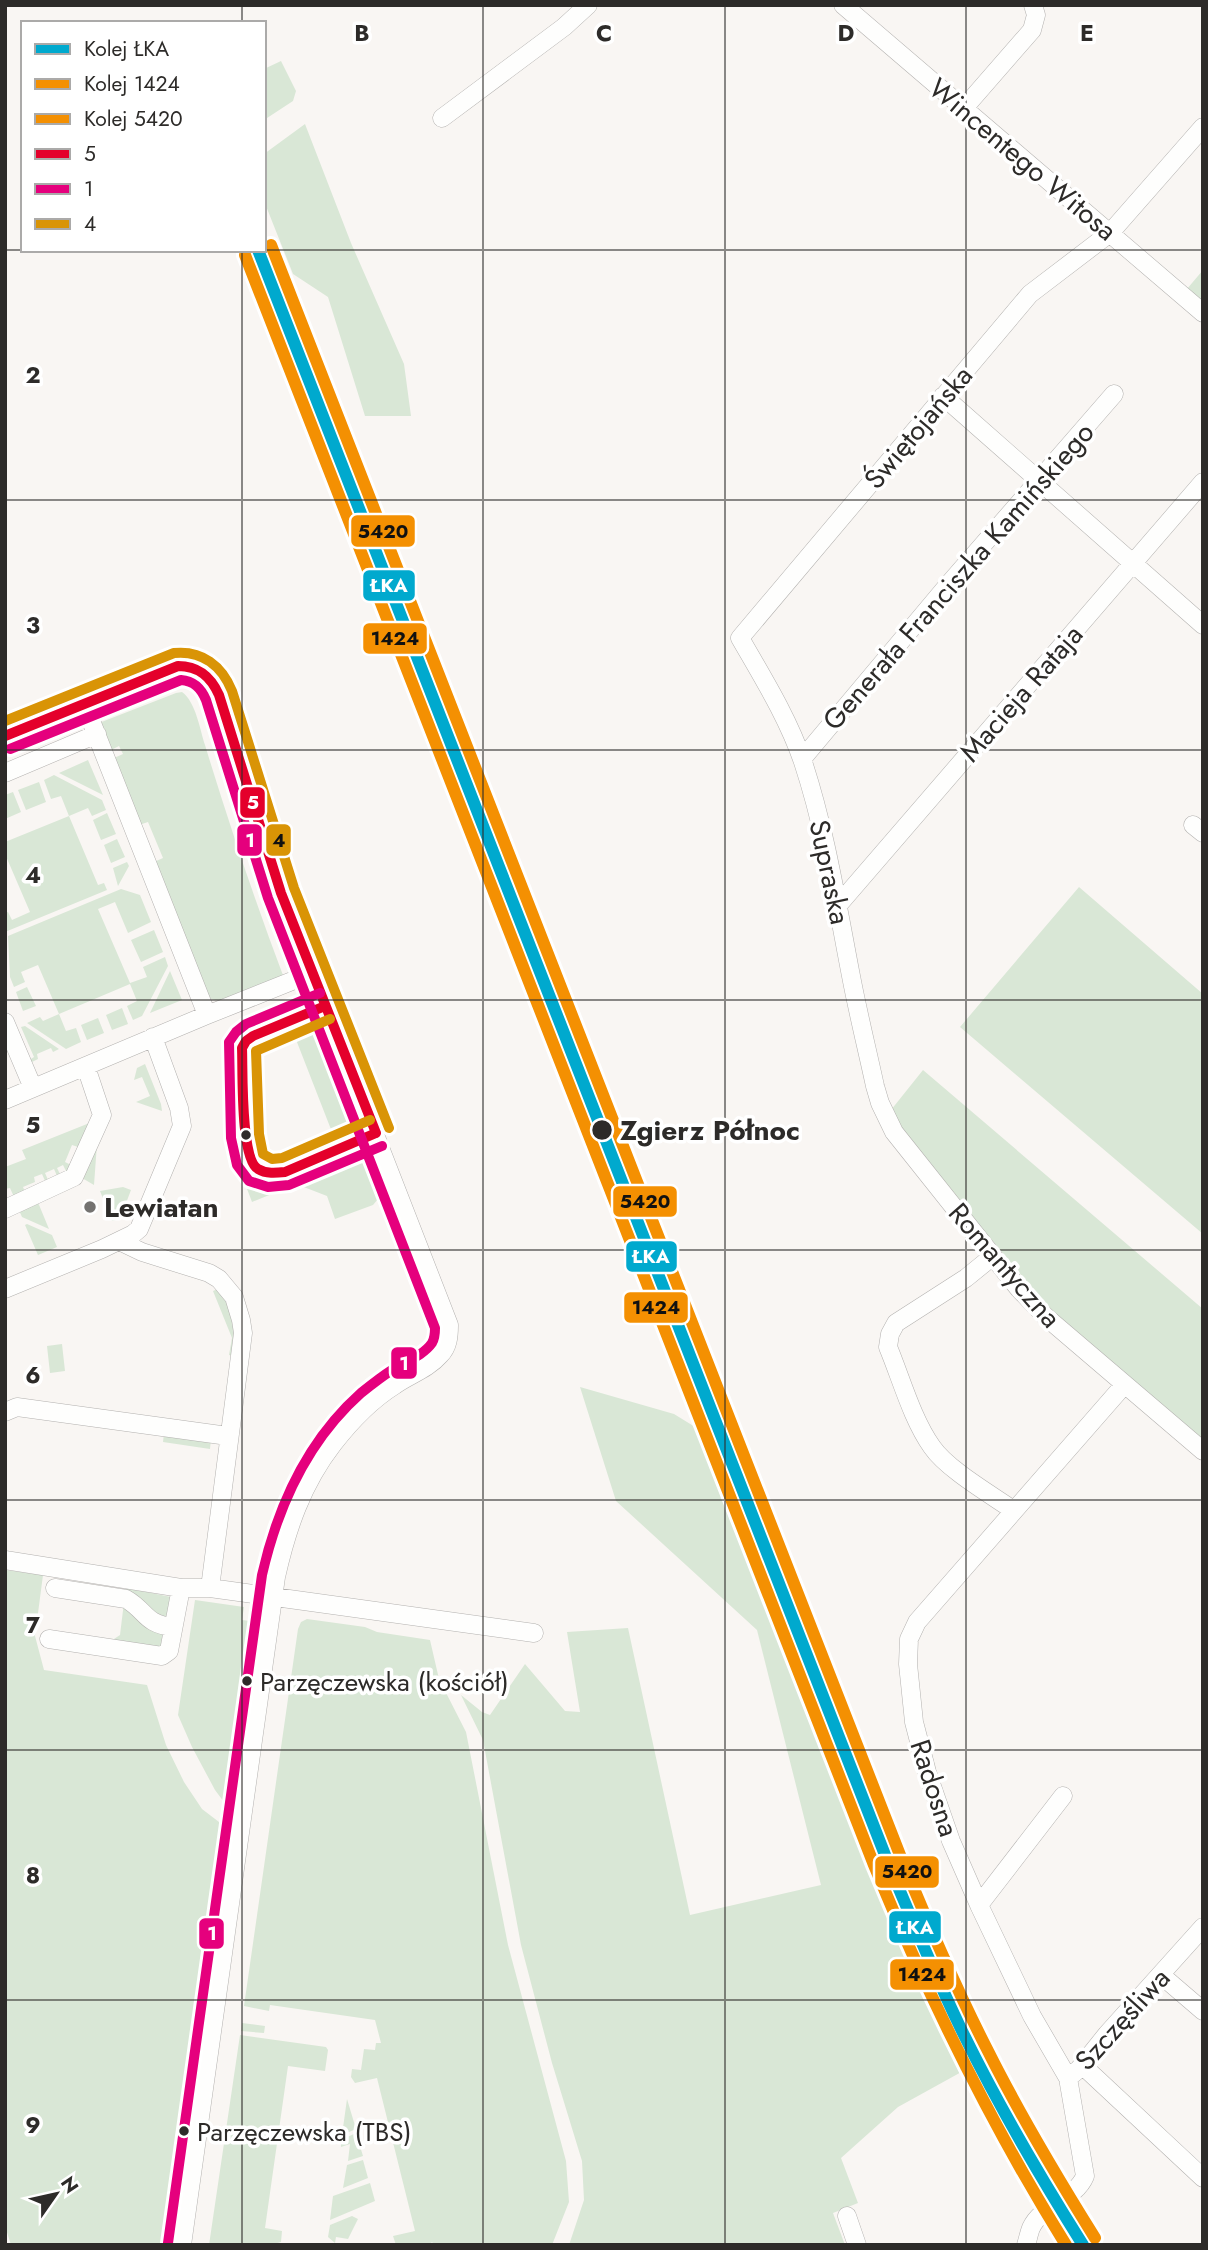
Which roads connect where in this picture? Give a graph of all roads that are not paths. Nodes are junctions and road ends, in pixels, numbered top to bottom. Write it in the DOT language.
graph roads {
  1 [pos="588,5"];
  2 [pos="843,5"];
  3 [pos="1035,10"];
  4 [pos="964,108"];
  5 [pos="442,118"];
  6 [pos="1203,127"];
  7 [pos="1110,233"];
  8 [pos="1203,313"];
  9 [pos="1114,394"];
  10 [pos="943,396"];
  11 [pos="1038,481"];
  12 [pos="1203,482"];
  13 [pos="1132,565"];
  14 [pos="1203,625"];
  15 [pos="740,638"];
  16 [pos="85,703"];
  17 [pos="97,734"];
  18 [pos="5,736"];
  19 [pos="802,759"];
  20 [pos="5,773"];
  21 [pos="839,904"];
  22 [pos="312,973"];
  23 [pos="207,1015"];
  24 [pos="5,1022"];
  25 [pos="153,1037"];
  26 [pos="86,1067"];
  27 [pos="33,1088"];
  28 [pos="5,1100"];
  29 [pos="887,1119"];
  30 [pos="5,1209"];
  31 [pos="119,1241"];
  32 [pos="993,1256"];
  33 [pos="5,1289"];
  34 [pos="1124,1385"];
  35 [pos="5,1412"];
  36 [pos="228,1436"];
  37 [pos="1203,1451"];
  38 [pos="1013,1510"];
  39 [pos="5,1560"];
  40 [pos="55,1588"];
  41 [pos="181,1588"];
  42 [pos="210,1588"];
  43 [pos="274,1597"];
  44 [pos="173,1627"];
  45 [pos="534,1633"];
  46 [pos="49,1639"];
  47 [pos="1063,1796"];
  48 [pos="979,1905"];
  49 [pos="1203,1927"];
  50 [pos="1161,1975"];
  51 [pos="1203,2011"];
  52 [pos="1082,2065"];
  53 [pos="1068,2078"];
  54 [pos="1203,2178"];
  55 [pos="847,2216"];
  56 [pos="182,2245"];
  57 [pos="857,2245"];
  58 [pos="1026,2245"];
  1 -- 5 [label="street"];
  2 -- 4 [label="street, Wincentego Witosa"];
  3 -- 4 [label="street"];
  4 -- 7 [label="street, Wincentego Witosa"];
  6 -- 7 [label="street, Świętojańska"];
  7 -- 8 [label="street, Wincentego Witosa"];
  7 -- 10 [label="street, Świętojańska"];
  9 -- 11 [label="street, Generała Franciszka Kamińskiego"];
  10 -- 11 [label="street"];
  10 -- 15 [label="street, Świętojańska"];
  11 -- 13 [label="street"];
  11 -- 19 [label="street, Generała Franciszka Kamińskiego"];
  12 -- 13 [label="street, Macieja Rataja"];
  13 -- 14 [label="street"];
  13 -- 21 [label="street, Macieja Rataja"];
  15 -- 19 [label="street, Supraska"];
  16 -- 17 [label="street"];
  16 -- 18 [label="street"];
  16 -- 22 [label="street"];
  17 -- 20 [label="street"];
  17 -- 23 [label="street"];
  19 -- 21 [label="street, Supraska"];
  21 -- 29 [label="street, Supraska"];
  22 -- 23 [label="street"];
  22 -- 43 [label="street"];
  23 -- 25 [label="street"];
  24 -- 27 [label="street"];
  25 -- 26 [label="street"];
  25 -- 31 [label="street"];
  26 -- 27 [label="street"];
  26 -- 30 [label="street"];
  27 -- 28 [label="street"];
  29 -- 32 [label="street, Romantyczna"];
  31 -- 33 [label="street"];
  31 -- 36 [label="street"];
  32 -- 34 [label="street, Romantyczna"];
  32 -- 38 [label="street"];
  34 -- 37 [label="street, Romantyczna"];
  34 -- 38 [label="street, Radosna"];
  35 -- 36 [label="street"];
  36 -- 42 [label="street"];
  38 -- 48 [label="street, Radosna"];
  39 -- 41 [label="street"];
  40 -- 44 [label="street"];
  41 -- 42 [label="street"];
  41 -- 44 [label="street"];
  42 -- 43 [label="street"];
  43 -- 45 [label="street"];
  43 -- 56 [label="street"];
  44 -- 46 [label="street"];
  47 -- 48 [label="street"];
  48 -- 53 [label="street, Radosna"];
  49 -- 50 [label="street, Szczęśliwa"];
  50 -- 51 [label="street"];
  50 -- 52 [label="street, Szczęśliwa"];
  52 -- 53 [label="street, Szczęśliwa"];
  52 -- 54 [label="street"];
  53 -- 58 [label="street"];
  55 -- 57 [label="street"];
}
